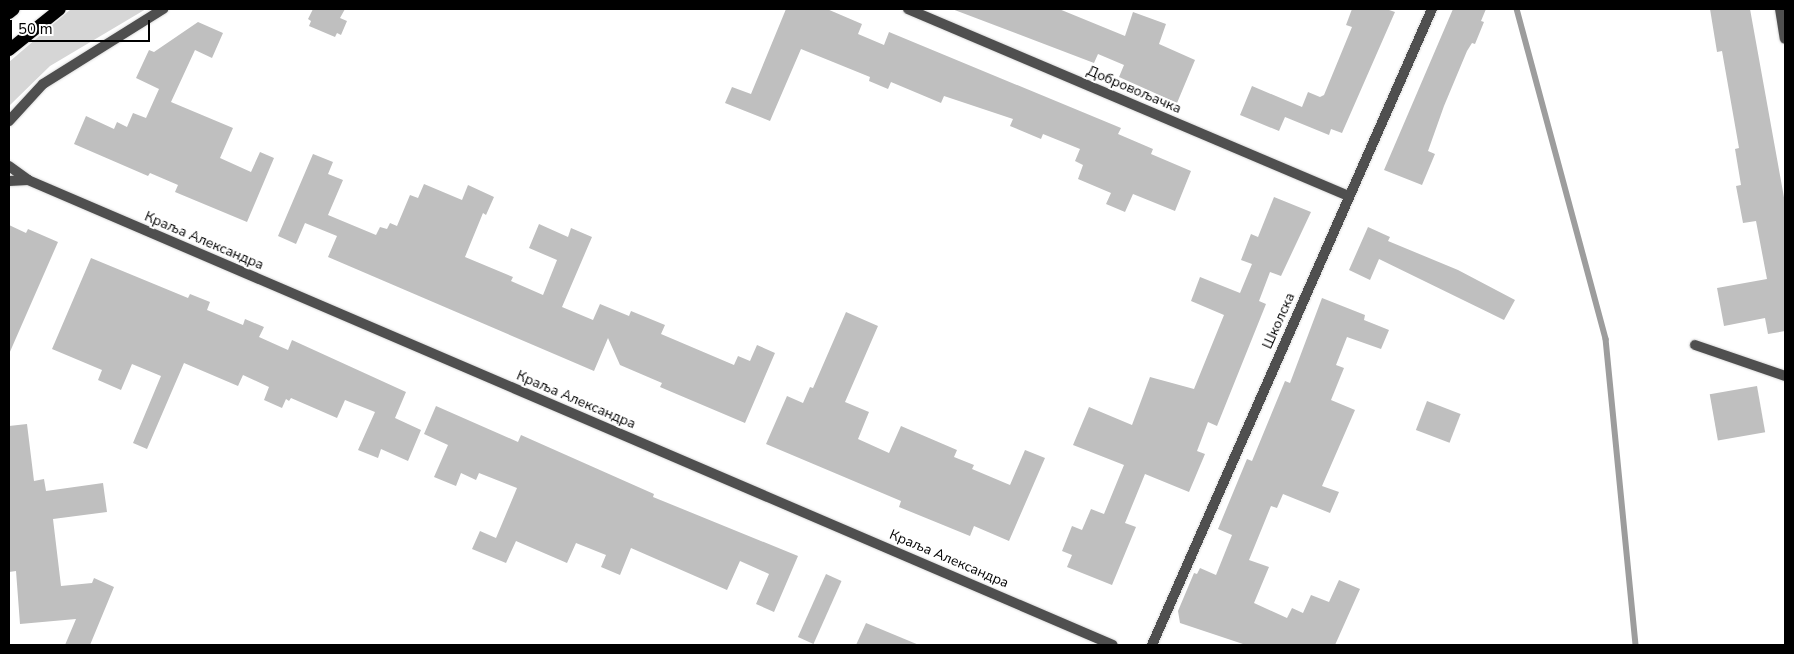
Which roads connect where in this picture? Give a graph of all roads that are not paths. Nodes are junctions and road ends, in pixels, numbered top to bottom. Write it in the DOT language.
graph roads {
  1 [pos="14,9"];
  2 [pos="60,9"];
  3 [pos="163,9"];
  4 [pos="908,9"];
  5 [pos="1432,9"];
  6 [pos="1780,9"];
  7 [pos="9,13"];
  8 [pos="1785,40"];
  9 [pos="9,50"];
  10 [pos="9,122"];
  11 [pos="9,166"];
  12 [pos="9,180"];
  13 [pos="28,180"];
  14 [pos="1349,196"];
  15 [pos="1695,345"];
  16 [pos="1785,376"];
  17 [pos="1113,645"];
  18 [pos="1152,645"];
  1 -- 7 [label="main road"];
  2 -- 9 [label="main road"];
  3 -- 10 [label="street"];
  4 -- 14 [label="street, Добровољачка"];
  5 -- 14 [label="street, Школска"];
  6 -- 8 [label="street"];
  11 -- 13 [label="street"];
  12 -- 13 [label="street"];
  13 -- 17 [label="street, Краља Александра"];
  14 -- 18 [label="street, Школска"];
  15 -- 16 [label="street"];
}
